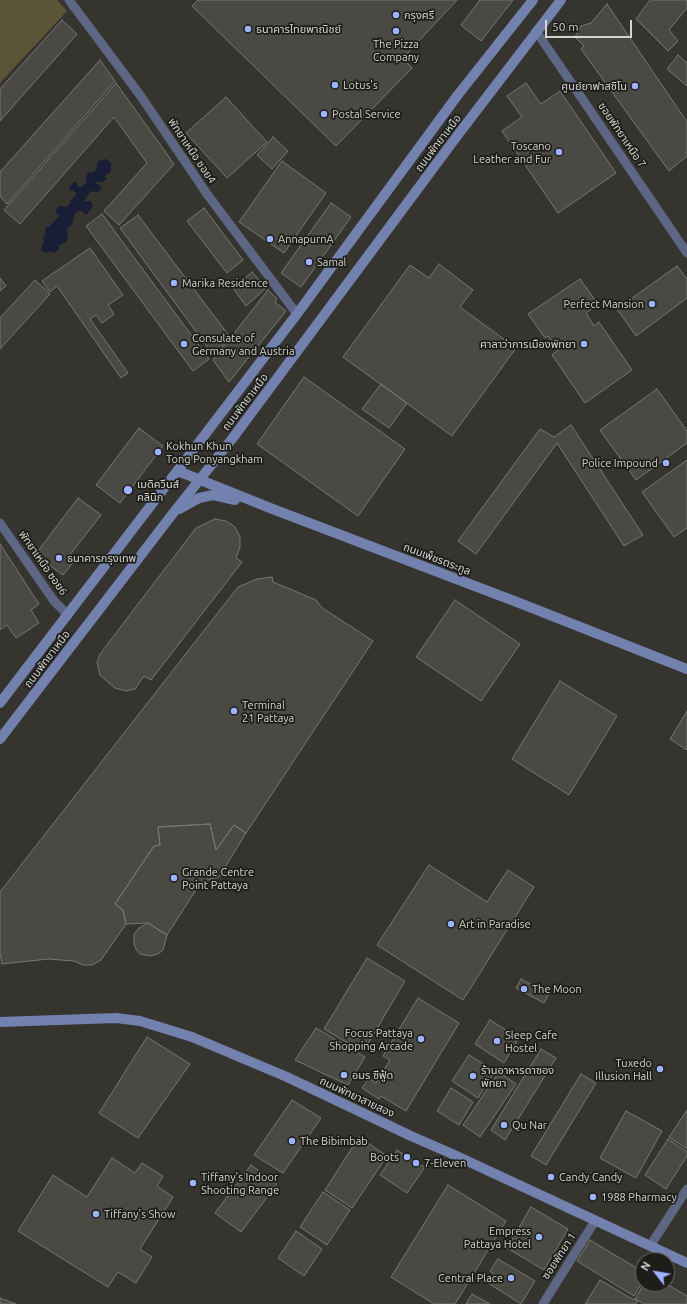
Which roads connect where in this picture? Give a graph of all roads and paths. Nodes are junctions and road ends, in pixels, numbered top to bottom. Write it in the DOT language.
graph roads {
  1 [pos="69,0"];
  2 [pos="533,0"];
  3 [pos="561,0"];
  4 [pos="536,31"];
  5 [pos="687,253"];
  6 [pos="297,314"];
  7 [pos="178,471"];
  8 [pos="199,480"];
  9 [pos="270,508"];
  10 [pos="174,512"];
  11 [pos="0,523"];
  12 [pos="68,615"];
  13 [pos="687,669"];
  14 [pos="0,703"];
  15 [pos="0,739"];
  16 [pos="0,1022"];
  17 [pos="687,1189"];
  18 [pos="595,1221"];
  19 [pos="650,1246"];
  20 [pos="687,1263"];
  21 [pos="543,1304"];
  1 -- 6 [label="street, พัทยาเหนือ ซอย4"];
  2 -- 6 [label="main road, ถนนพัทยาเหนือ"];
  3 -- 4 [label="main road, ถนนพัทยาเหนือ"];
  4 -- 5 [label="street, ซอยพัทยาเหนือ 7"];
  4 -- 8 [label="main road, ถนนพัทยาเหนือ"];
  6 -- 7 [label="main road, ถนนพัทยาเหนือ"];
  7 -- 8 [label="main road, ถนนเพ็ชรตระกูล"];
  7 -- 12 [label="main road, ถนนพัทยาเหนือ"];
  8 -- 9 [label="main road, ถนนเพ็ชรตระกูล"];
  8 -- 10 [label="main road, ถนนพัทยาเหนือ"];
  9 -- 10 [label="main road"];
  9 -- 13 [label="main road, ถนนเพ็ชรตระกูล"];
  10 -- 15 [label="main road, ถนนพัทยาเหนือ"];
  11 -- 12 [label="street, พัทยาเหนือ ซอย6"];
  12 -- 14 [label="main road, ถนนพัทยาเหนือ"];
  16 -- 18 [label="main road, ถนนพัทยาสายสอง"];
  17 -- 19 [label="street"];
  18 -- 19 [label="main road, ถนนพัทยาสายสอง"];
  18 -- 21 [label="street, ซอยพัทยา 1"];
  19 -- 20 [label="main road, ถนนพัทยาสายสอง"];
}
